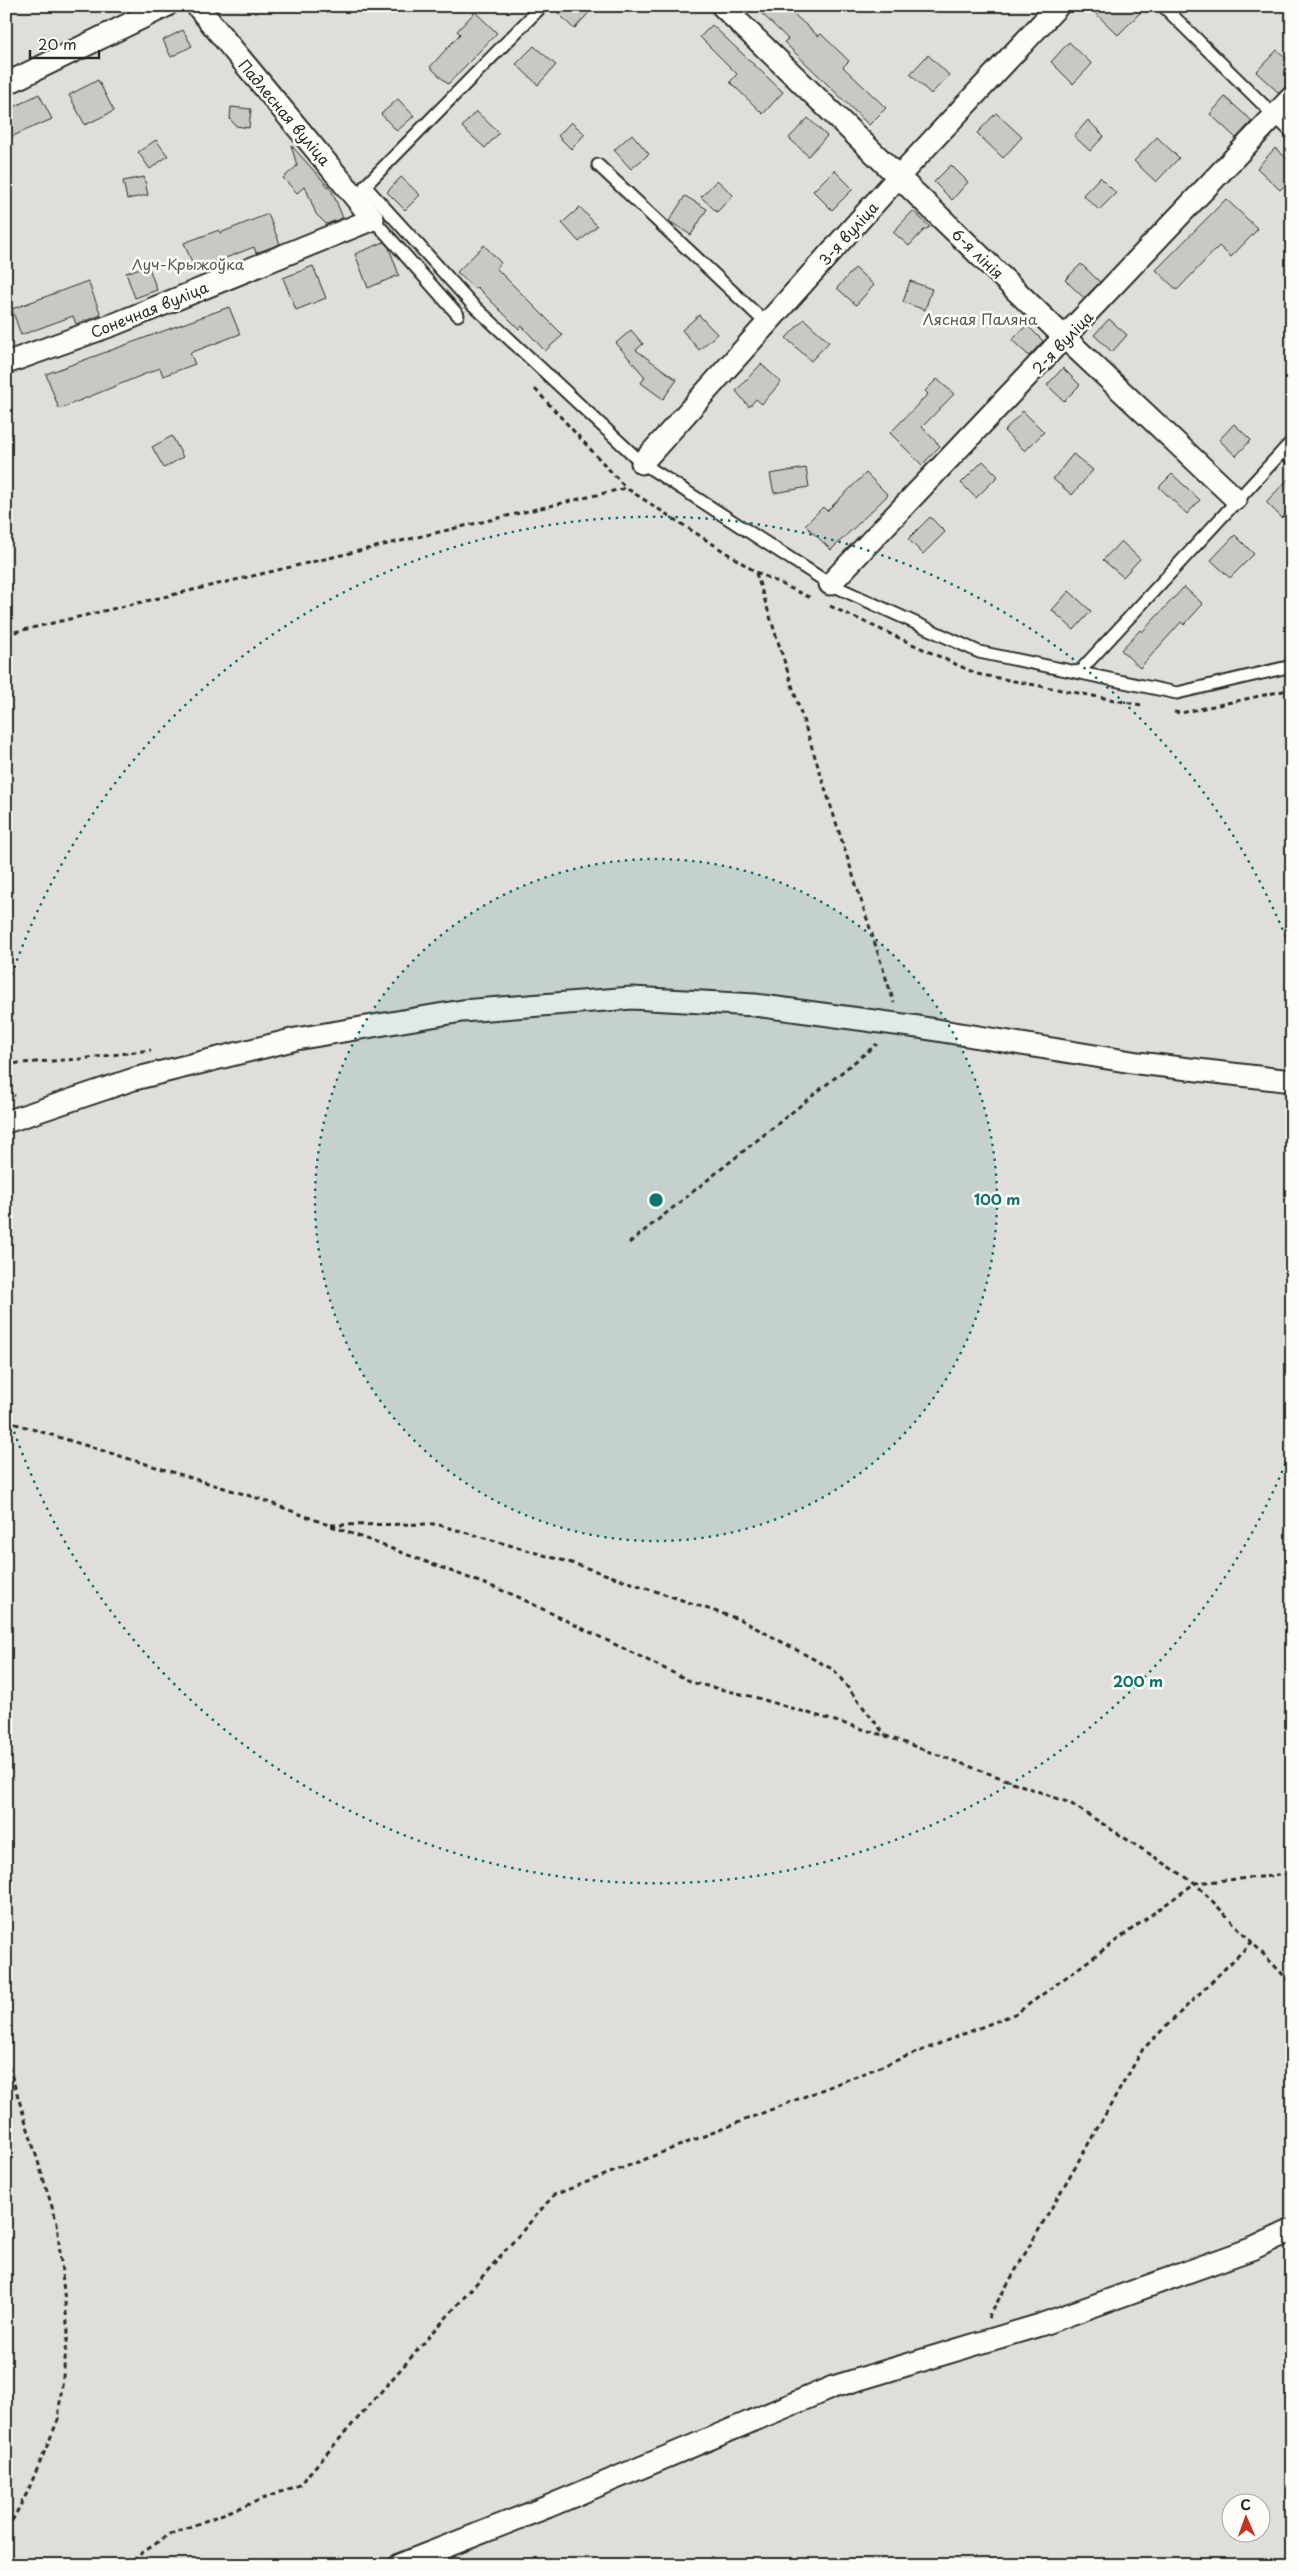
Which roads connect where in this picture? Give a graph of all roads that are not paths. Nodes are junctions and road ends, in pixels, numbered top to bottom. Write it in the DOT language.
graph roads {
  1 [pos="166,6"];
  2 [pos="197,6"];
  3 [pos="542,6"];
  4 [pos="722,6"];
  5 [pos="1058,6"];
  6 [pos="1163,6"];
  7 [pos="6,84"];
  8 [pos="1292,97"];
  9 [pos="1274,116"];
  10 [pos="1292,133"];
  11 [pos="598,165"];
  12 [pos="899,176"];
  13 [pos="373,219"];
  14 [pos="458,315"];
  15 [pos="766,324"];
  16 [pos="1065,338"];
  17 [pos="6,363"];
  18 [pos="1292,441"];
  19 [pos="1282,451"];
  20 [pos="1292,459"];
  21 [pos="642,463"];
  22 [pos="1236,499"];
  23 [pos="830,584"];
  24 [pos="1292,666"];
  25 [pos="1079,672"];
  26 [pos="1292,1081"];
  27 [pos="6,1122"];
  28 [pos="1292,2230"];
  29 [pos="398,2565"];
  1 -- 7 [label="street"];
  2 -- 13 [label="street, Падлесная вуліца"];
  3 -- 21 [label="lane"];
  4 -- 12 [label="street, 6-я лінія"];
  5 -- 12 [label="street, 3-я вуліца"];
  6 -- 9 [label="lane"];
  8 -- 9 [label="street, 2-я вуліца"];
  9 -- 10 [label="lane"];
  9 -- 16 [label="street, 2-я вуліца"];
  11 -- 15 [label="lane"];
  12 -- 15 [label="street, 3-я вуліца"];
  12 -- 16 [label="street, 6-я лінія"];
  13 -- 14 [label="lane"];
  13 -- 17 [label="street, Сонечная вуліца"];
  15 -- 21 [label="street, 3-я вуліца"];
  16 -- 22 [label="street, 6-я лінія"];
  16 -- 23 [label="street, 2-я вуліца"];
  18 -- 19 [label="lane"];
  19 -- 20 [label="lane"];
  19 -- 22 [label="lane"];
  21 -- 23 [label="lane"];
  22 -- 25 [label="lane"];
  23 -- 25 [label="lane"];
  24 -- 25 [label="lane"];
  26 -- 27 [label="street"];
  28 -- 29 [label="street"];
}
